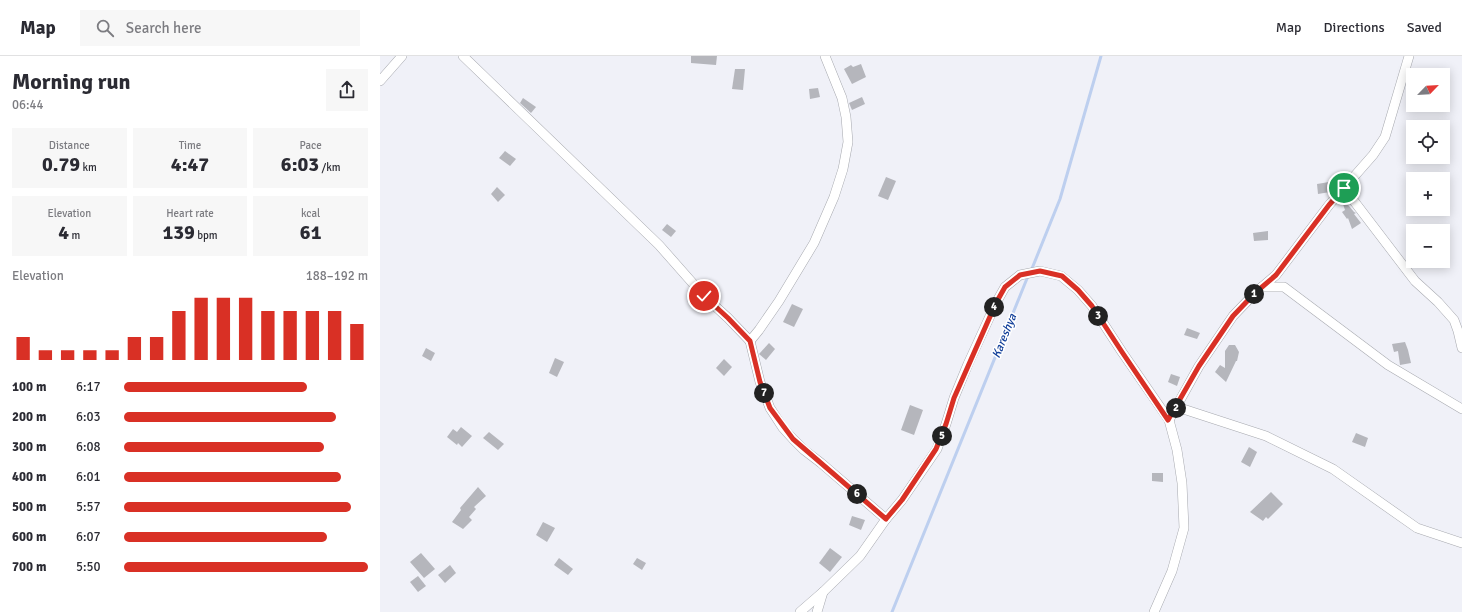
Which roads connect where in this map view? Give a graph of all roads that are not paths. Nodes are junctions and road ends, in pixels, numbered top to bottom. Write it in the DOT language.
graph roads {
  1 [pos="402,56"];
  2 [pos="463,56"];
  3 [pos="825,56"];
  4 [pos="1409,56"];
  5 [pos="380,81"];
  6 [pos="1344,188"];
  7 [pos="1262,287"];
  8 [pos="750,341"];
  9 [pos="1462,348"];
  10 [pos="1177,407"];
  11 [pos="1462,409"];
  12 [pos="1168,420"];
  13 [pos="886,519"];
  14 [pos="1462,543"];
  15 [pos="823,592"];
  16 [pos="800,612"];
  17 [pos="817,612"];
  18 [pos="1154,612"];
  1 -- 5 [label="street"];
  2 -- 8 [label="street"];
  3 -- 8 [label="street"];
  4 -- 6 [label="street"];
  6 -- 7 [label="street"];
  6 -- 9 [label="street"];
  7 -- 10 [label="street"];
  7 -- 11 [label="street"];
  8 -- 13 [label="street"];
  10 -- 12 [label="street"];
  10 -- 14 [label="street"];
  12 -- 13 [label="street"];
  12 -- 18 [label="street"];
  13 -- 15 [label="street"];
  15 -- 16 [label="street"];
  15 -- 17 [label="street"];
}
